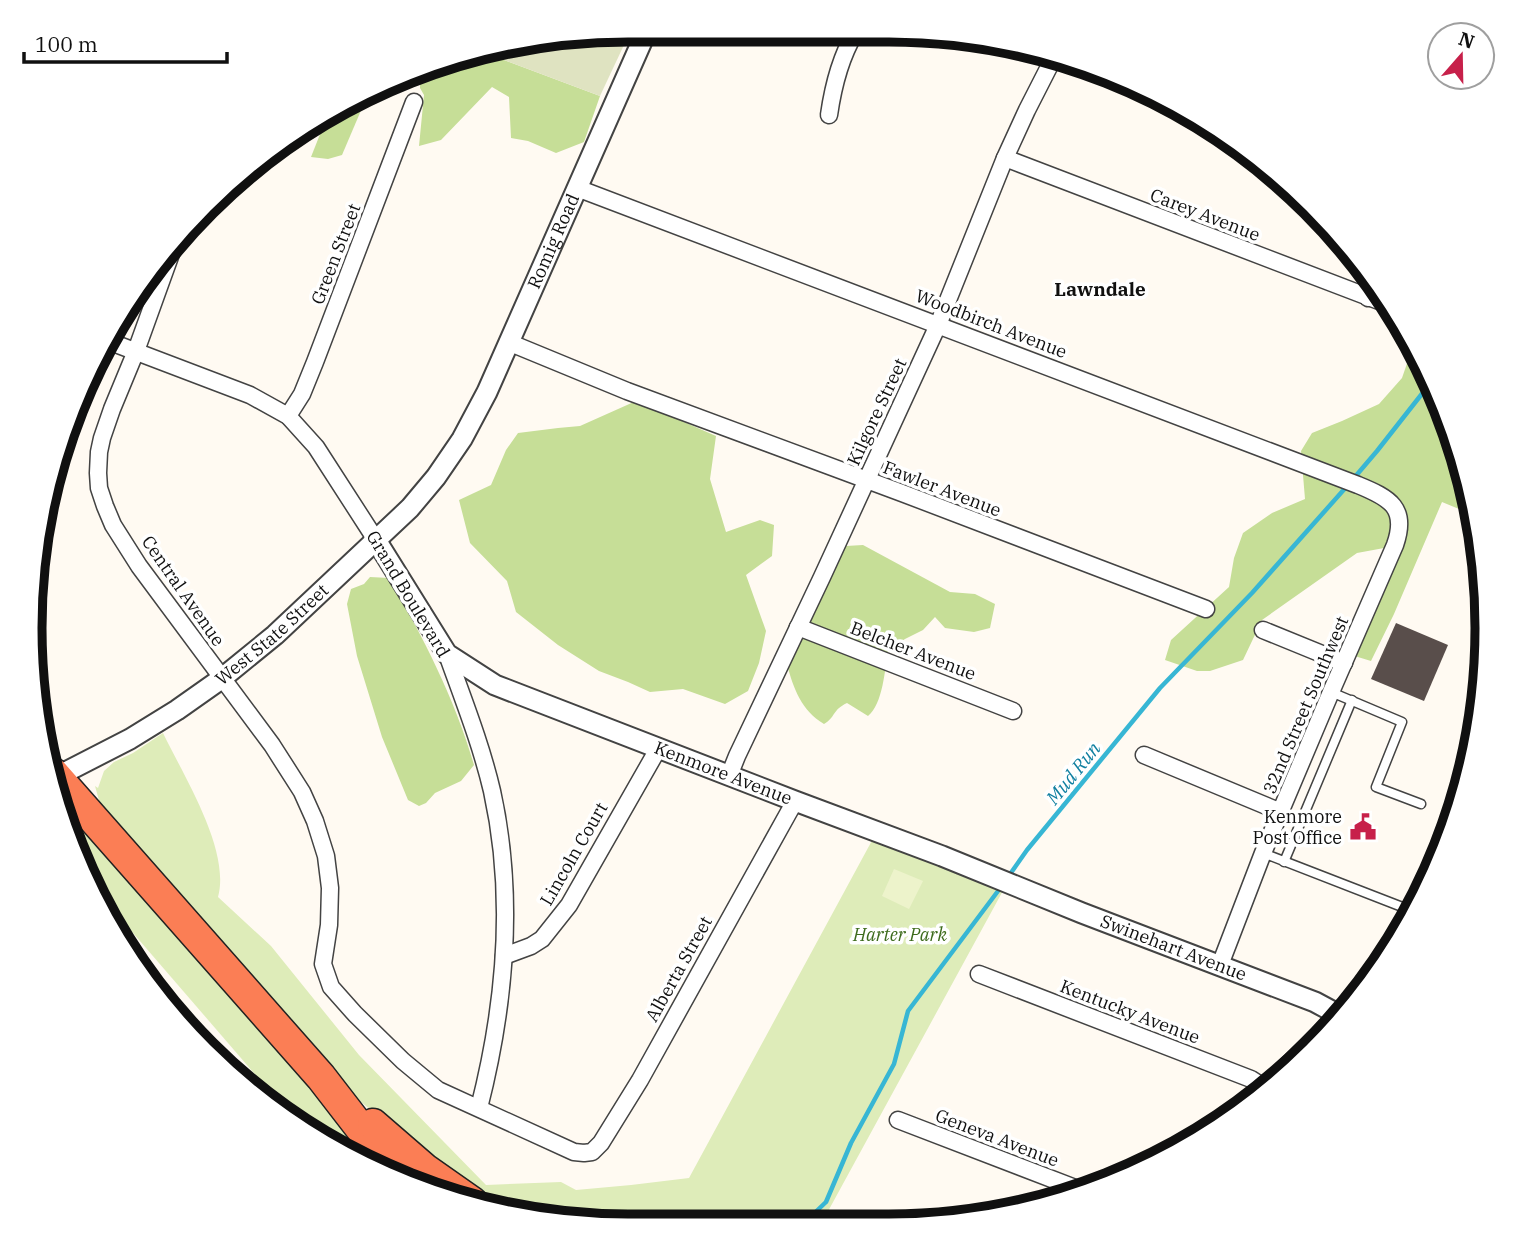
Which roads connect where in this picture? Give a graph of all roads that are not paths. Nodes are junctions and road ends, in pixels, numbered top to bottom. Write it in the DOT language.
graph roads {
  1 [pos="642,42"];
  2 [pos="849,42"];
  3 [pos="1050,65"];
  4 [pos="414,102"];
  5 [pos="829,115"];
  6 [pos="1005,158"];
  7 [pos="577,188"];
  8 [pos="166,268"];
  9 [pos="1370,293"];
  10 [pos="1368,298"];
  11 [pos="1375,300"];
  12 [pos="938,326"];
  13 [pos="508,342"];
  14 [pos="116,344"];
  15 [pos="135,351"];
  16 [pos="288,416"];
  17 [pos="455,449"];
  18 [pos="866,481"];
  19 [pos="1388,501"];
  20 [pos="376,540"];
  21 [pos="1206,610"];
  22 [pos="798,627"];
  23 [pos="1263,630"];
  24 [pos="447,654"];
  25 [pos="1344,663"];
  26 [pos="222,678"];
  27 [pos="1331,692"];
  28 [pos="1352,700"];
  29 [pos="1013,711"];
  30 [pos="658,748"];
  31 [pos="1144,755"];
  32 [pos="60,773"];
  33 [pos="729,776"];
  34 [pos="64,786"];
  35 [pos="794,801"];
  36 [pos="1421,804"];
  37 [pos="1281,812"];
  38 [pos="1263,853"];
  39 [pos="1284,862"];
  40 [pos="1003,880"];
  41 [pos="1404,908"];
  42 [pos="504,956"];
  43 [pos="1220,965"];
  44 [pos="979,974"];
  45 [pos="1332,1012"];
  46 [pos="321,1077"];
  47 [pos="1258,1083"];
  48 [pos="480,1108"];
  49 [pos="898,1120"];
  50 [pos="592,1152"];
  51 [pos="386,1161"];
  52 [pos="449,1186"];
  53 [pos="1069,1186"];
  1 -- 7 [label="street, Romig Road"];
  2 -- 5 [label="street"];
  3 -- 6 [label="street, Kilgore Street"];
  4 -- 16 [label="street, Green Street"];
  6 -- 10 [label="street, Carey Avenue"];
  6 -- 12 [label="street, Kilgore Street"];
  7 -- 12 [label="street, Woodbirch Avenue"];
  7 -- 13 [label="street, Romig Road"];
  8 -- 15 [label="street, Central Avenue"];
  9 -- 10 [label="street"];
  10 -- 11 [label="street, Carey Avenue"];
  12 -- 18 [label="street, Kilgore Street"];
  12 -- 19 [label="street, Woodbirch Avenue"];
  13 -- 17 [label="street, Romig Road"];
  13 -- 18 [label="street, Fawler Avenue"];
  14 -- 15 [label="street, Grand Boulevard"];
  15 -- 16 [label="street, Grand Boulevard"];
  15 -- 26 [label="street, Central Avenue"];
  16 -- 20 [label="street, Grand Boulevard"];
  17 -- 20 [label="street, West State Street"];
  18 -- 21 [label="street, Fawler Avenue"];
  18 -- 22 [label="street, Kilgore Street"];
  19 -- 25 [label="street, 32nd Street Southwest"];
  20 -- 24 [label="street, Grand Boulevard"];
  20 -- 26 [label="street, West State Street"];
  22 -- 29 [label="street, Belcher Avenue"];
  22 -- 33 [label="street, Kilgore Street"];
  23 -- 25 [label="street"];
  24 -- 30 [label="street, Kenmore Avenue"];
  24 -- 42 [label="street, Grand Boulevard"];
  25 -- 27 [label="street, 32nd Street Southwest"];
  26 -- 32 [label="street, West State Street"];
  26 -- 48 [label="street, Central Avenue"];
  27 -- 28 [label="lane"];
  27 -- 37 [label="street, 32nd Street Southwest"];
  28 -- 36 [label="lane"];
  28 -- 39 [label="lane"];
  30 -- 33 [label="street, Kenmore Avenue"];
  30 -- 42 [label="street, Lincoln Court"];
  31 -- 37 [label="street"];
  33 -- 35 [label="street, Kenmore Avenue"];
  34 -- 46 [label="highway"];
  35 -- 40 [label="street, Kenmore Avenue"];
  35 -- 50 [label="street, Alberta Street"];
  37 -- 38 [label="street, 32nd Street Southwest"];
  38 -- 39 [label="lane"];
  38 -- 43 [label="street, 32nd Street Southwest"];
  39 -- 41 [label="lane"];
  40 -- 43 [label="street, Swinehart Avenue"];
  42 -- 48 [label="street, Grand Boulevard"];
  43 -- 45 [label="street, Swinehart Avenue"];
  44 -- 47 [label="street, Kentucky Avenue"];
  46 -- 51 [label="highway"];
  46 -- 52 [label="highway"];
  48 -- 50 [label="street, Central Avenue"];
  49 -- 53 [label="street, Geneva Avenue"];
}
